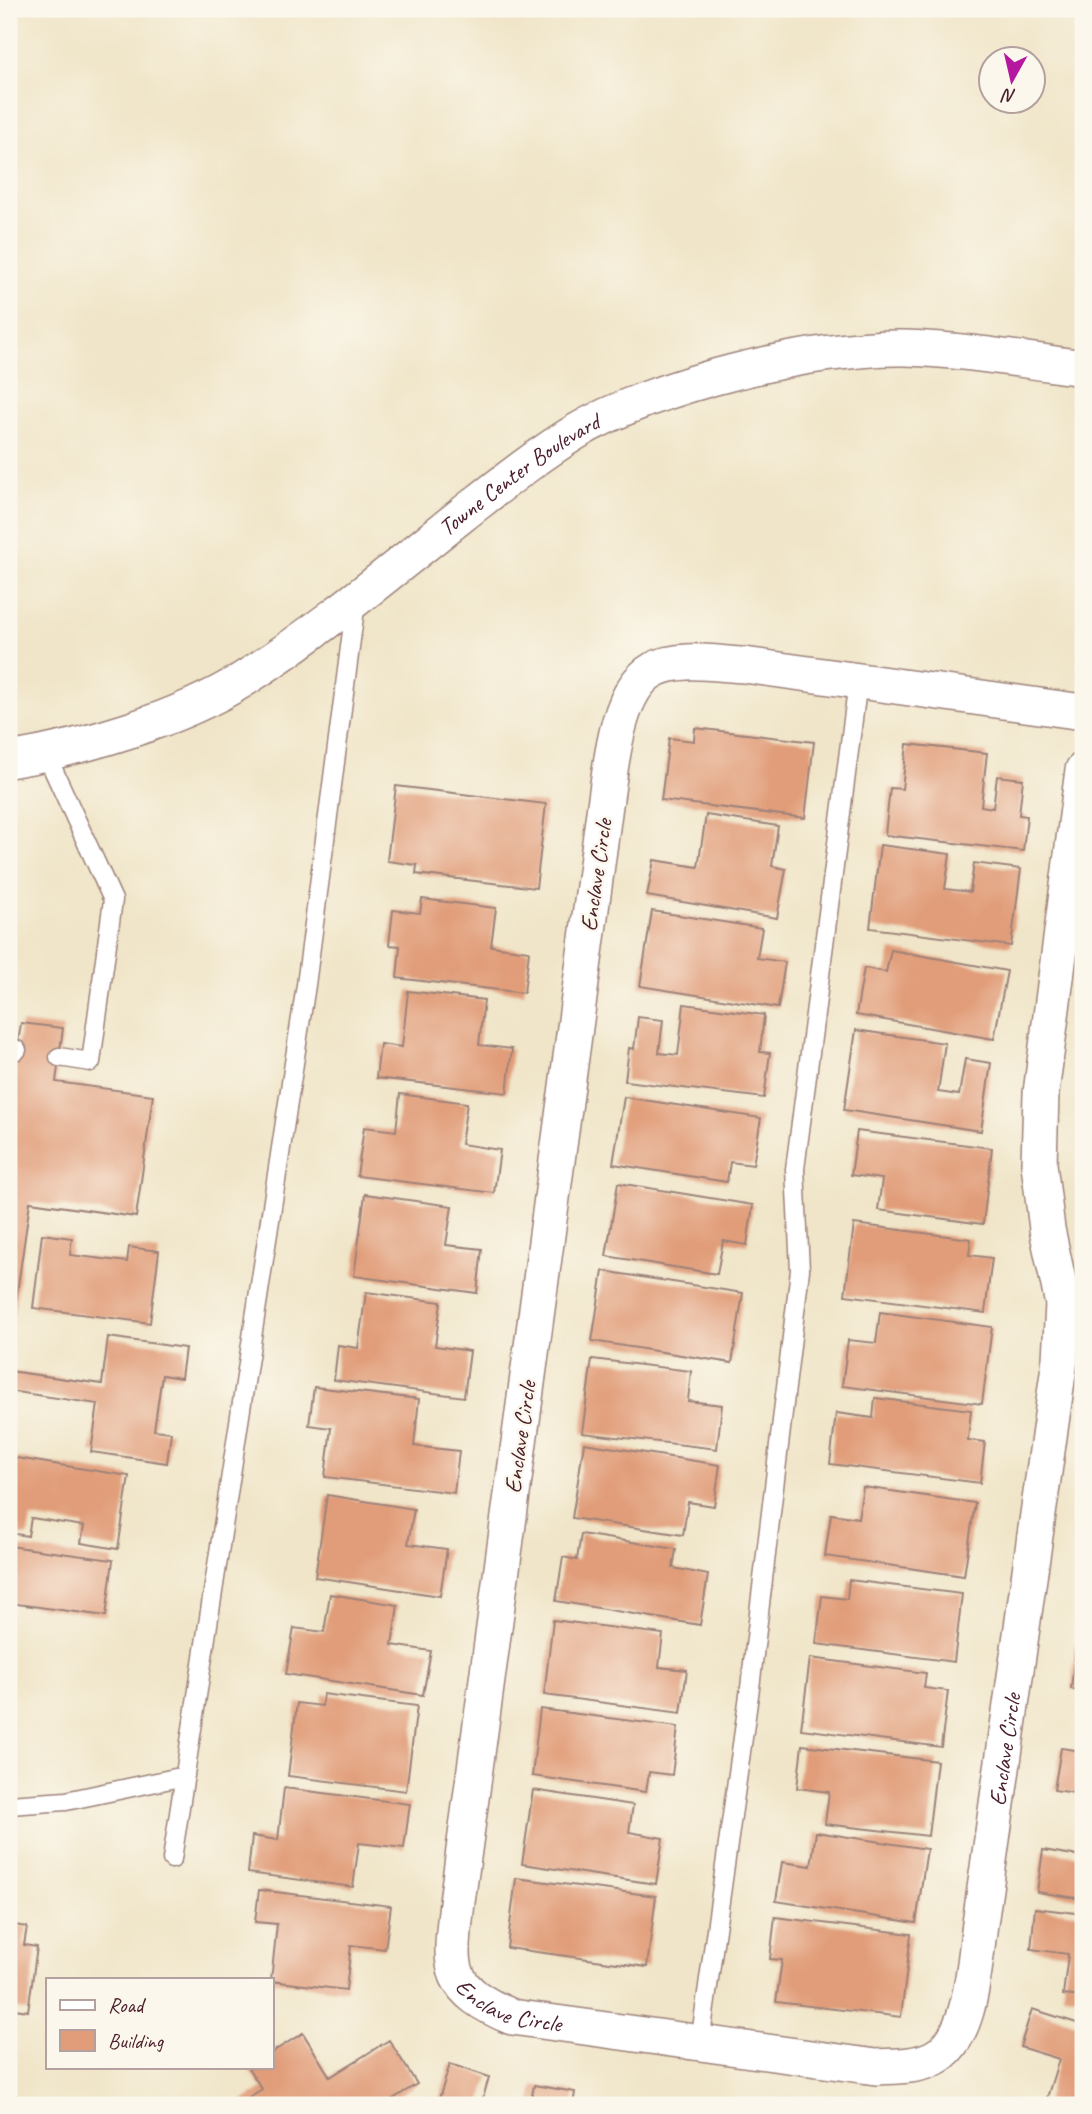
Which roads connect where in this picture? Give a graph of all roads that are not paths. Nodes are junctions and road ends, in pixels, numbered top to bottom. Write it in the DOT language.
graph roads {
  1 [pos="1083,368"];
  2 [pos="357,598"];
  3 [pos="858,681"];
  4 [pos="1083,712"];
  5 [pos="46,754"];
  6 [pos="9,760"];
  7 [pos="1083,770"];
  8 [pos="59,1057"];
  9 [pos="185,1776"];
  10 [pos="9,1805"];
  11 [pos="172,1858"];
  12 [pos="700,2043"];
  13 [pos="9,2104"];
  14 [pos="14,2105"];
  1 -- 2 [label="street, Towne Center Boulevard"];
  2 -- 5 [label="street, Towne Center Boulevard"];
  2 -- 9 [label="lane"];
  3 -- 4 [label="street, Enclave Circle"];
  3 -- 12 [label="lane"];
  3 -- 12 [label="street, Enclave Circle"];
  5 -- 6 [label="street, Towne Center Boulevard"];
  5 -- 8 [label="lane"];
  7 -- 12 [label="street, Enclave Circle"];
  9 -- 10 [label="lane"];
  9 -- 11 [label="lane"];
  13 -- 14 [label="lane"];
}
